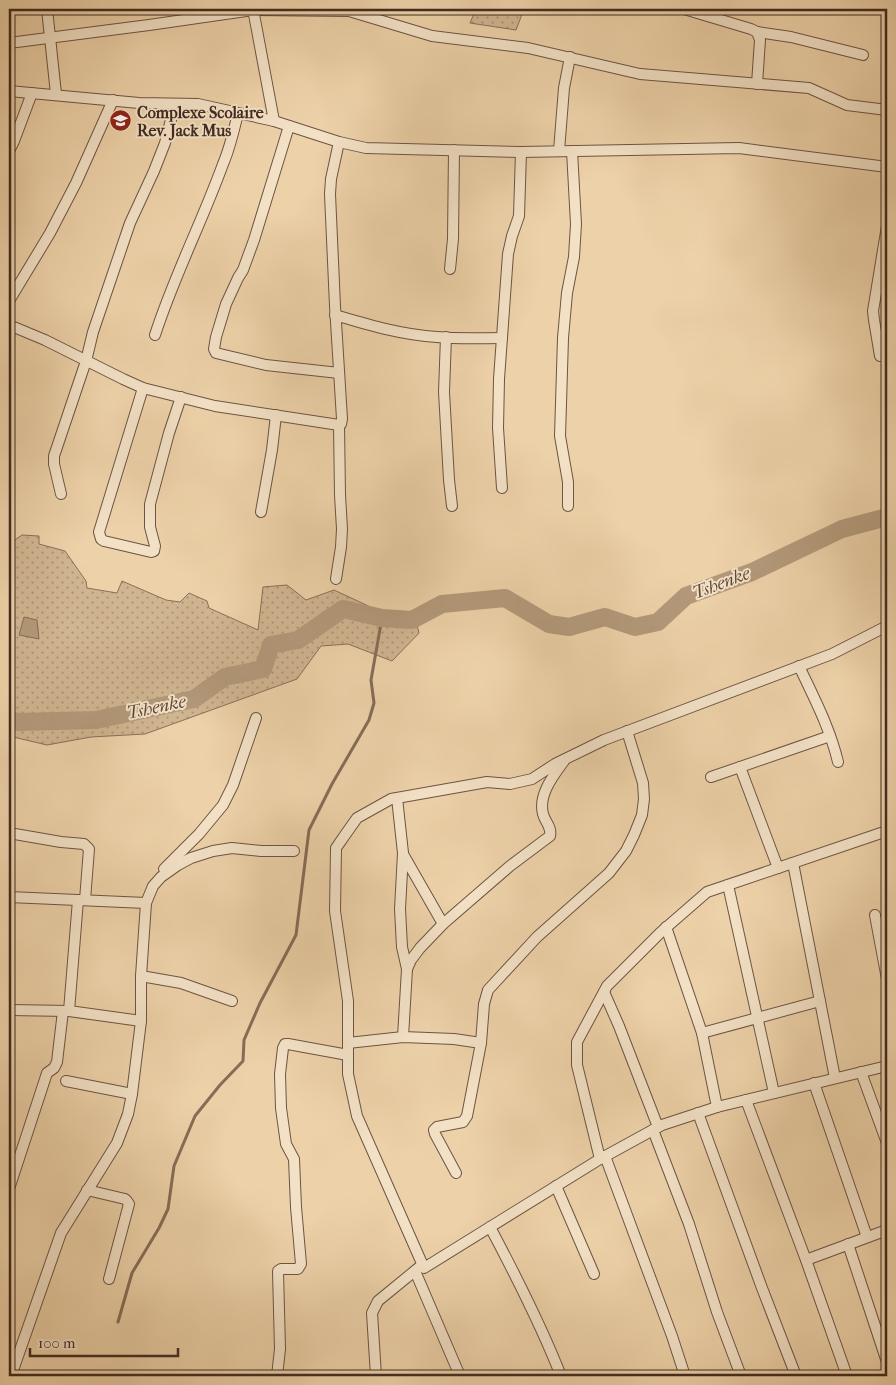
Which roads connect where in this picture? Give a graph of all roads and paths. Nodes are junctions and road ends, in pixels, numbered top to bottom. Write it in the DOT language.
graph roads {
  1 [pos="47,9"];
  2 [pos="684,9"];
  3 [pos="253,10"];
  4 [pos="757,32"];
  5 [pos="50,36"];
  6 [pos="9,42"];
  7 [pos="863,55"];
  8 [pos="570,57"];
  9 [pos="757,84"];
  10 [pos="9,90"];
  11 [pos="32,93"];
  12 [pos="56,94"];
  13 [pos="114,100"];
  14 [pos="175,104"];
  15 [pos="887,110"];
  16 [pos="238,113"];
  17 [pos="274,121"];
  18 [pos="289,126"];
  19 [pos="338,142"];
  20 [pos="454,150"];
  21 [pos="9,151"];
  22 [pos="559,151"];
  23 [pos="572,151"];
  24 [pos="521,152"];
  25 [pos="887,167"];
  26 [pos="887,226"];
  27 [pos="450,269"];
  28 [pos="9,302"];
  29 [pos="336,315"];
  30 [pos="9,325"];
  31 [pos="155,335"];
  32 [pos="446,338"];
  33 [pos="502,338"];
  34 [pos="880,356"];
  35 [pos="86,360"];
  36 [pos="339,373"];
  37 [pos="143,388"];
  38 [pos="181,397"];
  39 [pos="276,415"];
  40 [pos="339,425"];
  41 [pos="502,488"];
  42 [pos="61,494"];
  43 [pos="452,506"];
  44 [pos="568,506"];
  45 [pos="261,512"];
  46 [pos="336,579"];
  47 [pos="887,626"];
  48 [pos="799,666"];
  49 [pos="256,718"];
  50 [pos="627,731"];
  51 [pos="830,736"];
  52 [pos="565,759"];
  53 [pos="838,762"];
  54 [pos="740,767"];
  55 [pos="711,777"];
  56 [pos="397,798"];
  57 [pos="887,831"];
  58 [pos="9,833"];
  59 [pos="294,851"];
  60 [pos="403,853"];
  61 [pos="793,863"];
  62 [pos="778,868"];
  63 [pos="728,885"];
  64 [pos="152,886"];
  65 [pos="9,897"];
  66 [pos="81,900"];
  67 [pos="146,903"];
  68 [pos="875,915"];
  69 [pos="443,924"];
  70 [pos="666,927"];
  71 [pos="407,968"];
  72 [pos="141,976"];
  73 [pos="887,979"];
  74 [pos="604,992"];
  75 [pos="232,1001"];
  76 [pos="820,1001"];
  77 [pos="9,1010"];
  78 [pos="66,1011"];
  79 [pos="758,1018"];
  80 [pos="141,1021"];
  81 [pos="702,1033"];
  82 [pos="403,1037"];
  83 [pos="348,1043"];
  84 [pos="480,1043"];
  85 [pos="348,1055"];
  86 [pos="887,1066"];
  87 [pos="861,1072"];
  88 [pos="834,1078"];
  89 [pos="66,1081"];
  90 [pos="814,1084"];
  91 [pos="774,1093"];
  92 [pos="132,1094"];
  93 [pos="746,1100"];
  94 [pos="716,1107"];
  95 [pos="698,1112"];
  96 [pos="655,1128"];
  97 [pos="887,1143"];
  98 [pos="602,1157"];
  99 [pos="456,1173"];
  100 [pos="556,1186"];
  101 [pos="9,1189"];
  102 [pos="88,1190"];
  103 [pos="490,1227"];
  104 [pos="887,1230"];
  105 [pos="867,1237"];
  106 [pos="848,1244"];
  107 [pos="806,1260"];
  108 [pos="419,1268"];
  109 [pos="594,1274"];
  110 [pos="109,1278"];
  111 [pos="887,1362"];
  112 [pos="11,1376"];
  113 [pos="277,1376"];
  114 [pos="376,1376"];
  115 [pos="460,1376"];
  116 [pos="561,1376"];
  117 [pos="686,1376"];
  118 [pos="741,1376"];
  119 [pos="796,1376"];
  120 [pos="847,1376"];
  1 -- 5 [label="street"];
  2 -- 4 [label="street"];
  3 -- 5 [label="street"];
  3 -- 8 [label="street"];
  3 -- 17 [label="street"];
  4 -- 7 [label="street"];
  4 -- 9 [label="street"];
  5 -- 6 [label="street"];
  5 -- 12 [label="street"];
  8 -- 9 [label="street"];
  8 -- 22 [label="street"];
  9 -- 15 [label="street"];
  10 -- 11 [label="street"];
  11 -- 12 [label="street"];
  11 -- 21 [label="street"];
  12 -- 13 [label="street"];
  13 -- 14 [label="street"];
  13 -- 28 [label="street"];
  14 -- 16 [label="street"];
  14 -- 35 [label="street"];
  16 -- 17 [label="street"];
  16 -- 31 [label="street"];
  17 -- 18 [label="street"];
  18 -- 19 [label="street"];
  18 -- 36 [label="street"];
  19 -- 20 [label="street"];
  19 -- 29 [label="street"];
  20 -- 24 [label="street"];
  20 -- 27 [label="street"];
  22 -- 23 [label="street"];
  22 -- 24 [label="street"];
  23 -- 25 [label="street"];
  23 -- 44 [label="street"];
  24 -- 33 [label="street"];
  26 -- 34 [label="street"];
  29 -- 32 [label="street"];
  29 -- 36 [label="street"];
  30 -- 35 [label="street"];
  32 -- 33 [label="street"];
  32 -- 43 [label="street"];
  33 -- 41 [label="street"];
  35 -- 37 [label="street"];
  35 -- 42 [label="street"];
  36 -- 40 [label="street"];
  37 -- 38 [label="street"];
  37 -- 38 [label="street"];
  38 -- 39 [label="street"];
  39 -- 40 [label="street"];
  39 -- 45 [label="street"];
  40 -- 46 [label="street"];
  47 -- 48 [label="street"];
  48 -- 50 [label="street"];
  48 -- 51 [label="street"];
  49 -- 64 [label="street"];
  50 -- 52 [label="street"];
  50 -- 84 [label="street"];
  51 -- 53 [label="street"];
  51 -- 54 [label="street"];
  52 -- 56 [label="street"];
  52 -- 69 [label="street"];
  54 -- 55 [label="street"];
  54 -- 62 [label="street"];
  56 -- 60 [label="street"];
  56 -- 83 [label="street"];
  57 -- 61 [label="street"];
  58 -- 66 [label="street"];
  59 -- 64 [label="street"];
  60 -- 69 [label="street"];
  60 -- 71 [label="street"];
  61 -- 62 [label="street"];
  61 -- 76 [label="street"];
  62 -- 63 [label="street"];
  63 -- 70 [label="street"];
  63 -- 79 [label="street"];
  64 -- 67 [label="street"];
  65 -- 66 [label="street"];
  66 -- 67 [label="street"];
  66 -- 78 [label="street"];
  67 -- 72 [label="street"];
  68 -- 73 [label="street"];
  69 -- 71 [label="street"];
  70 -- 74 [label="street"];
  70 -- 81 [label="street"];
  71 -- 82 [label="street"];
  72 -- 75 [label="street"];
  72 -- 80 [label="street"];
  74 -- 96 [label="street"];
  74 -- 98 [label="street"];
  76 -- 79 [label="street"];
  76 -- 88 [label="street"];
  77 -- 78 [label="street"];
  78 -- 80 [label="street"];
  78 -- 101 [label="street"];
  79 -- 81 [label="street"];
  79 -- 91 [label="street"];
  80 -- 92 [label="street"];
  81 -- 94 [label="street"];
  82 -- 83 [label="street"];
  82 -- 84 [label="street"];
  83 -- 85 [label="street"];
  84 -- 99 [label="street"];
  85 -- 108 [label="street"];
  85 -- 113 [label="street"];
  86 -- 87 [label="street"];
  87 -- 88 [label="street"];
  87 -- 97 [label="street"];
  88 -- 90 [label="street"];
  89 -- 92 [label="street"];
  90 -- 91 [label="street"];
  90 -- 105 [label="street"];
  91 -- 93 [label="street"];
  92 -- 102 [label="street"];
  93 -- 94 [label="street"];
  93 -- 107 [label="street"];
  94 -- 95 [label="street"];
  95 -- 96 [label="street"];
  95 -- 119 [label="street"];
  96 -- 98 [label="street"];
  96 -- 118 [label="street"];
  98 -- 100 [label="street"];
  98 -- 117 [label="street"];
  100 -- 103 [label="street"];
  100 -- 109 [label="street"];
  102 -- 110 [label="street"];
  102 -- 112 [label="street"];
  103 -- 108 [label="street"];
  103 -- 116 [label="street"];
  104 -- 105 [label="street"];
  105 -- 106 [label="street"];
  106 -- 107 [label="street"];
  106 -- 111 [label="street"];
  107 -- 120 [label="street"];
  108 -- 114 [label="street"];
  108 -- 115 [label="street"];
}
